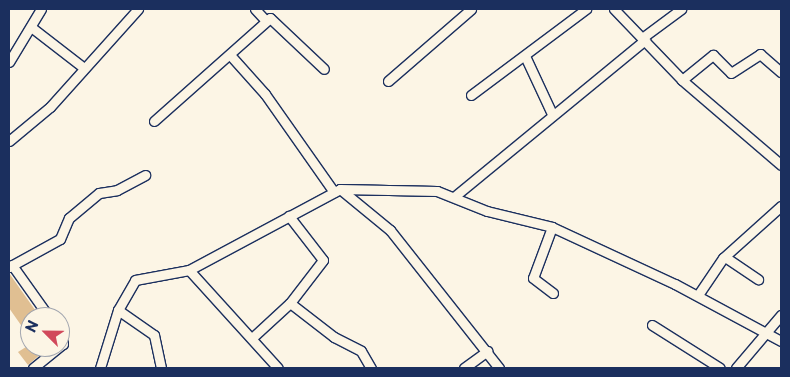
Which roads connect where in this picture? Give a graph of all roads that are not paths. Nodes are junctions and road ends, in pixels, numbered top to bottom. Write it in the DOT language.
graph roads {
  1 [pos="41,9"];
  2 [pos="138,9"];
  3 [pos="255,9"];
  4 [pos="472,9"];
  5 [pos="586,9"];
  6 [pos="614,9"];
  7 [pos="680,9"];
  8 [pos="266,21"];
  9 [pos="30,27"];
  10 [pos="644,39"];
  11 [pos="231,56"];
  12 [pos="525,56"];
  13 [pos="9,62"];
  14 [pos="84,68"];
  15 [pos="324,69"];
  16 [pos="781,72"];
  17 [pos="682,80"];
  18 [pos="388,81"];
  19 [pos="471,95"];
  20 [pos="552,114"];
  21 [pos="154,120"];
  22 [pos="9,141"];
  23 [pos="781,164"];
  24 [pos="145,175"];
  25 [pos="337,190"];
  26 [pos="455,196"];
  27 [pos="781,206"];
  28 [pos="289,216"];
  29 [pos="552,227"];
  30 [pos="725,257"];
  31 [pos="10,266"];
  32 [pos="189,270"];
  33 [pos="758,279"];
  34 [pos="553,293"];
  35 [pos="698,295"];
  36 [pos="290,303"];
  37 [pos="41,307"];
  38 [pos="118,310"];
  39 [pos="781,314"];
  40 [pos="652,325"];
  41 [pos="767,330"];
  42 [pos="253,337"];
  43 [pos="781,342"];
  44 [pos="487,351"];
  45 [pos="47,357"];
  46 [pos="33,368"];
  47 [pos="100,368"];
  48 [pos="161,368"];
  49 [pos="278,368"];
  50 [pos="372,368"];
  51 [pos="464,368"];
  52 [pos="499,368"];
  53 [pos="720,368"];
  54 [pos="736,368"];
  1 -- 9 [label="street"];
  2 -- 14 [label="street"];
  3 -- 8 [label="street"];
  4 -- 18 [label="street"];
  5 -- 12 [label="street"];
  6 -- 10 [label="street"];
  7 -- 10 [label="street"];
  8 -- 11 [label="street"];
  8 -- 15 [label="street"];
  9 -- 13 [label="street"];
  9 -- 14 [label="street"];
  10 -- 17 [label="street"];
  10 -- 20 [label="street"];
  11 -- 21 [label="street"];
  11 -- 25 [label="street"];
  12 -- 19 [label="street"];
  12 -- 20 [label="street"];
  14 -- 22 [label="street"];
  16 -- 17 [label="street"];
  17 -- 23 [label="street"];
  20 -- 26 [label="street"];
  24 -- 31 [label="street"];
  25 -- 26 [label="street"];
  25 -- 28 [label="street"];
  25 -- 44 [label="street"];
  26 -- 29 [label="street"];
  27 -- 30 [label="street"];
  28 -- 32 [label="street"];
  28 -- 36 [label="street"];
  29 -- 34 [label="street"];
  29 -- 35 [label="street"];
  30 -- 33 [label="street"];
  30 -- 35 [label="street"];
  31 -- 37 [label="street"];
  32 -- 38 [label="street"];
  32 -- 42 [label="street"];
  35 -- 41 [label="street"];
  36 -- 42 [label="street"];
  36 -- 50 [label="street"];
  38 -- 47 [label="street"];
  38 -- 48 [label="street"];
  39 -- 41 [label="street"];
  40 -- 53 [label="street"];
  41 -- 43 [label="street"];
  41 -- 54 [label="street"];
  42 -- 49 [label="street"];
  44 -- 51 [label="street"];
  44 -- 52 [label="street"];
  45 -- 46 [label="street"];
}
